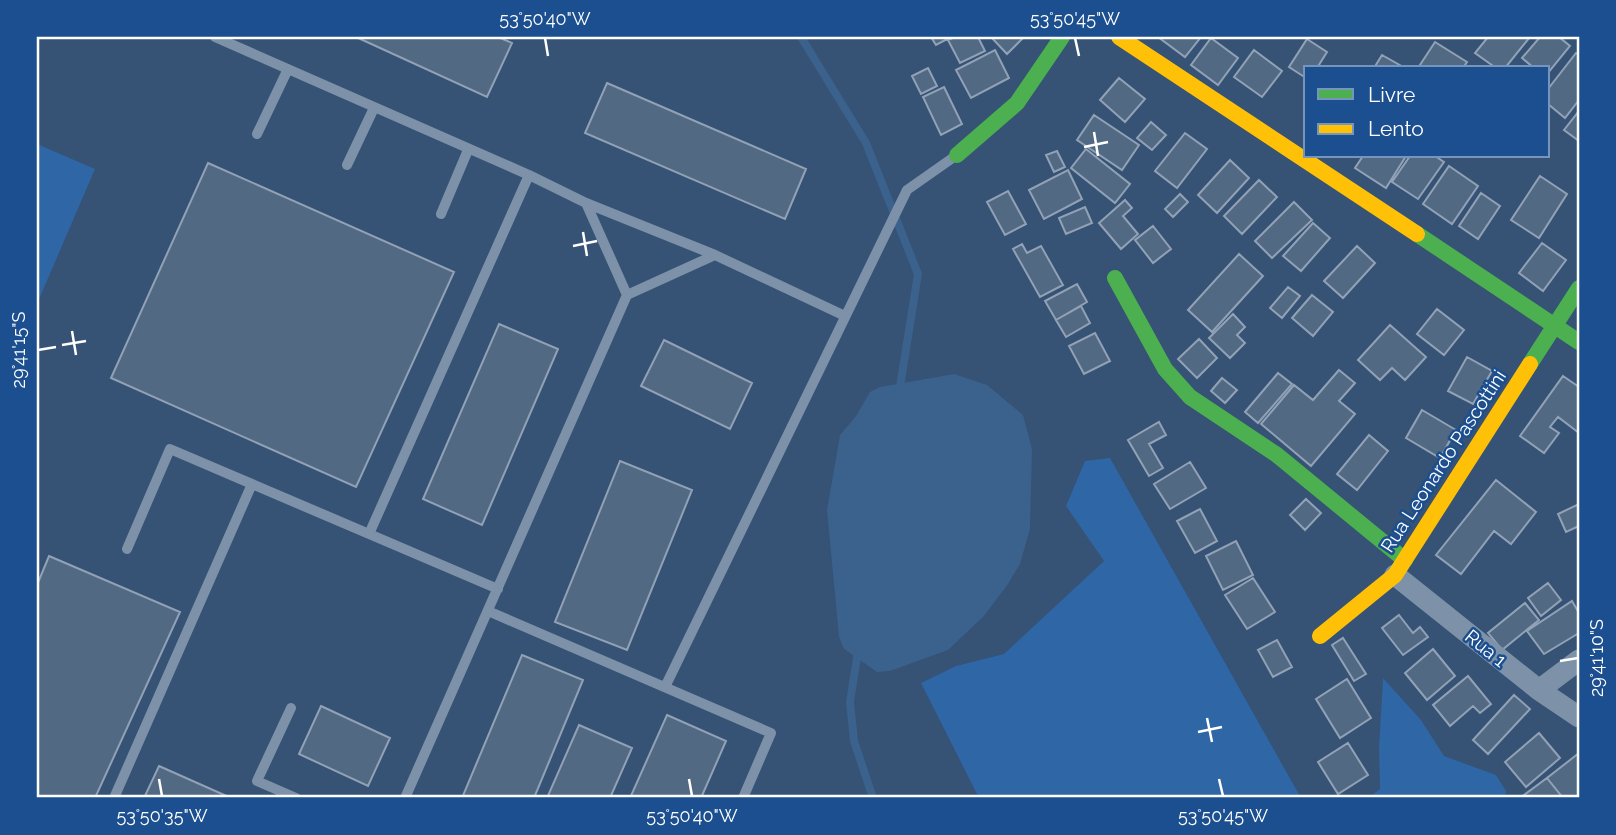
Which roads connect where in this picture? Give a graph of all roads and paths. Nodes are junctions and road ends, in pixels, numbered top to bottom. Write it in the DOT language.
graph roads {
  1 [pos="215,37"];
  2 [pos="1062,37"];
  3 [pos="1119,37"];
  4 [pos="288,69"];
  5 [pos="374,108"];
  6 [pos="257,134"];
  7 [pos="468,150"];
  8 [pos="957,155"];
  9 [pos="347,165"];
  10 [pos="528,175"];
  11 [pos="586,203"];
  12 [pos="441,214"];
  13 [pos="715,255"];
  14 [pos="1115,278"];
  15 [pos="1579,288"];
  16 [pos="627,295"];
  17 [pos="845,316"];
  18 [pos="1555,326"];
  19 [pos="1579,342"];
  20 [pos="252,484"];
  21 [pos="369,534"];
  22 [pos="127,549"];
  23 [pos="1400,567"];
  24 [pos="498,589"];
  25 [pos="488,611"];
  26 [pos="1320,636"];
  27 [pos="1579,660"];
  28 [pos="665,687"];
  29 [pos="1539,690"];
  30 [pos="291,708"];
  31 [pos="1579,717"];
  32 [pos="114,798"];
  33 [pos="296,798"];
  34 [pos="405,798"];
  35 [pos="743,798"];
  1 -- 4 [label="lane"];
  2 -- 8 [label="street"];
  3 -- 18 [label="street"];
  4 -- 5 [label="lane"];
  4 -- 6 [label="lane"];
  5 -- 7 [label="lane"];
  5 -- 9 [label="lane"];
  7 -- 10 [label="lane"];
  7 -- 12 [label="lane"];
  8 -- 17 [label="lane"];
  10 -- 11 [label="lane"];
  10 -- 21 [label="lane"];
  11 -- 13 [label="lane"];
  11 -- 16 [label="lane"];
  13 -- 16 [label="lane"];
  13 -- 17 [label="lane"];
  14 -- 23 [label="street"];
  15 -- 18 [label="street, Rua Leonardo Pascottini"];
  16 -- 24 [label="lane"];
  17 -- 28 [label="lane"];
  18 -- 19 [label="street"];
  18 -- 23 [label="street, Rua Leonardo Pascottini"];
  20 -- 21 [label="lane"];
  20 -- 22 [label="lane"];
  20 -- 32 [label="lane"];
  21 -- 24 [label="lane"];
  23 -- 26 [label="street, Rua Leonardo Pascottini"];
  23 -- 29 [label="street, Rua 1"];
  24 -- 25 [label="lane"];
  25 -- 28 [label="lane"];
  25 -- 34 [label="lane"];
  27 -- 29 [label="street"];
  28 -- 35 [label="lane"];
  29 -- 31 [label="street, Rua 1"];
  30 -- 33 [label="lane"];
}
